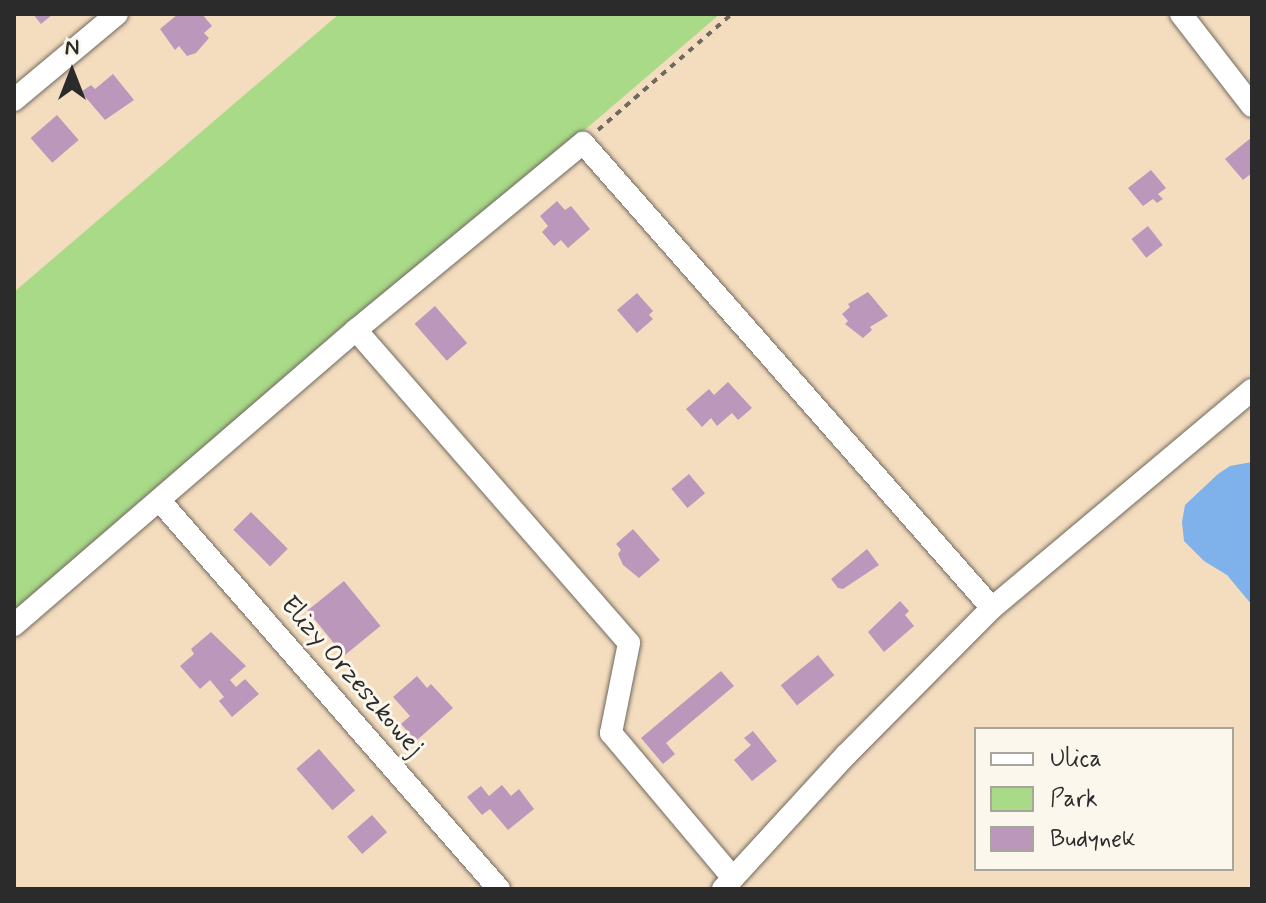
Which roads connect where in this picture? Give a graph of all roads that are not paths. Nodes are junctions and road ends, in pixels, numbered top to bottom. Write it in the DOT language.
graph roads {
  1 [pos="117,14"];
  2 [pos="1181,14"];
  3 [pos="14,100"];
  4 [pos="1252,106"];
  5 [pos="356,330"];
  6 [pos="1252,390"];
  7 [pos="160,501"];
  8 [pos="992,608"];
  9 [pos="14,625"];
  10 [pos="728,884"];
  11 [pos="499,889"];
  1 -- 3 [label="street"];
  2 -- 4 [label="street"];
  5 -- 7 [label="street"];
  5 -- 8 [label="street"];
  5 -- 10 [label="street"];
  6 -- 8 [label="street"];
  7 -- 9 [label="street"];
  7 -- 11 [label="street, Elizy Orzeszkowej"];
  8 -- 10 [label="street"];
}
